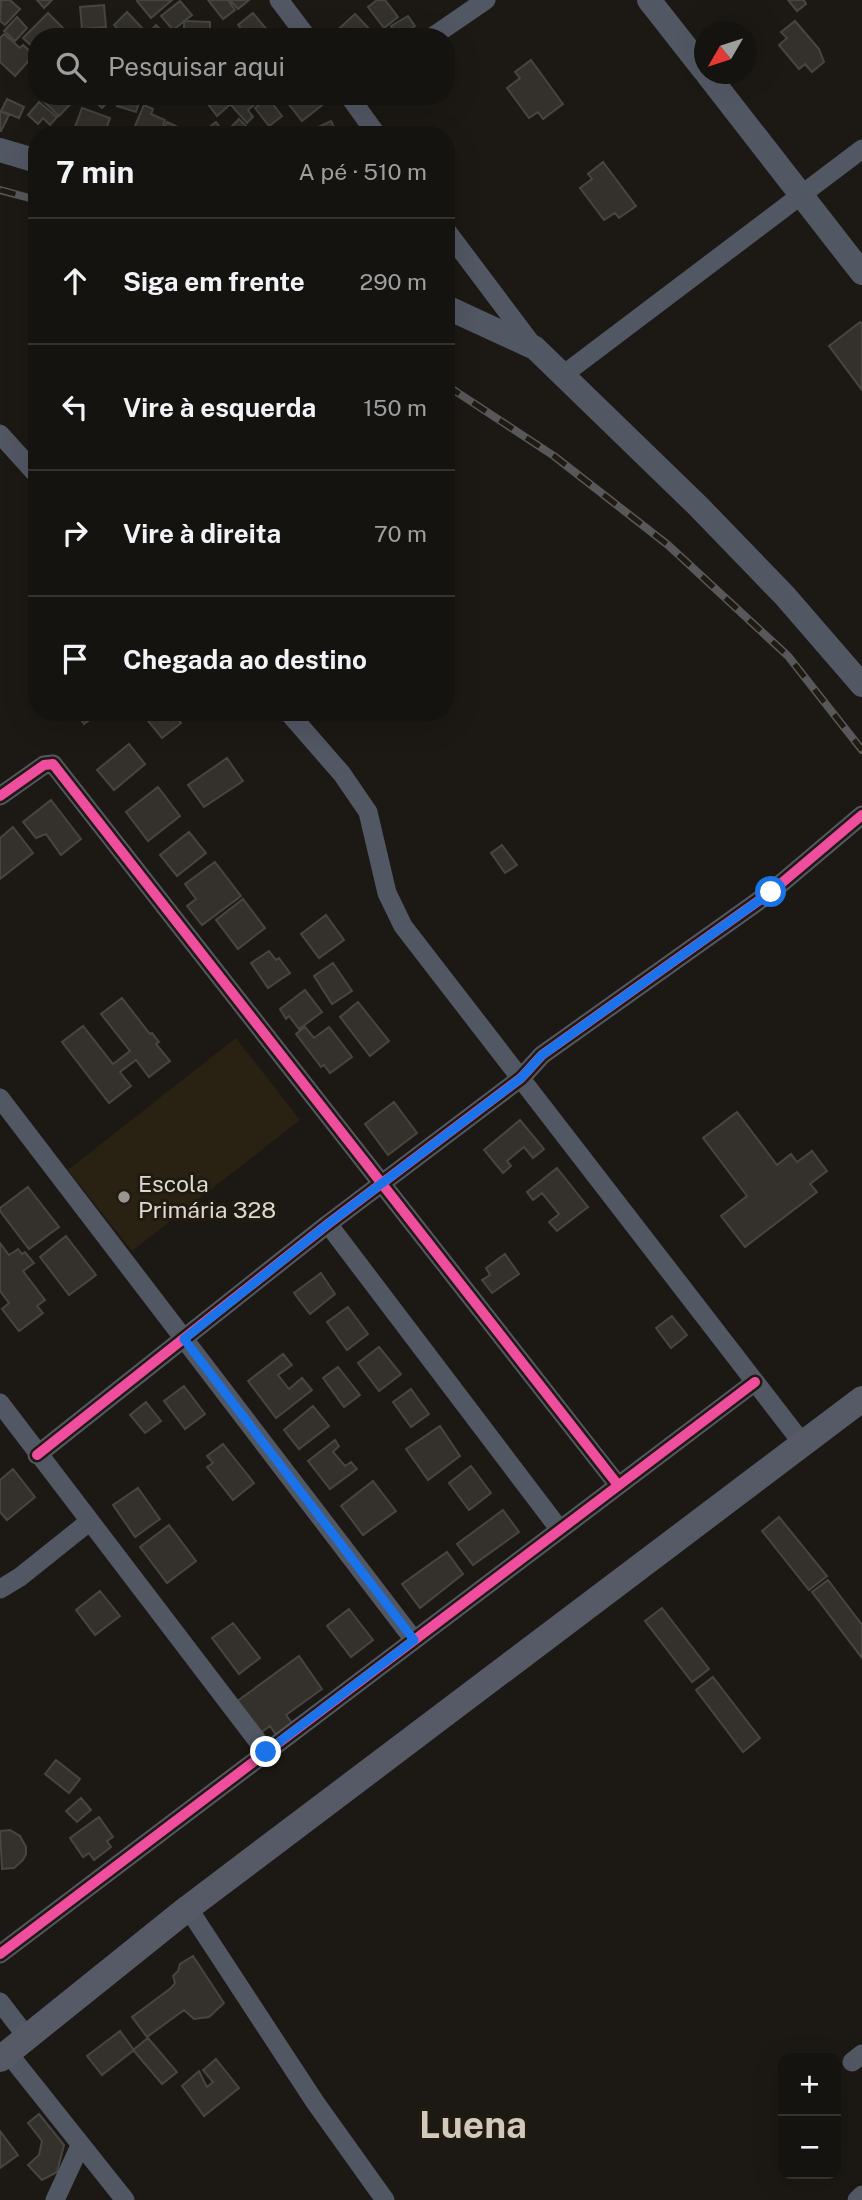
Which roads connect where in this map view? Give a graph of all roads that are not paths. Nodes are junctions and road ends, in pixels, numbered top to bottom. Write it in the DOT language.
graph roads {
  1 [pos="279,0"];
  2 [pos="486,0"];
  3 [pos="649,0"];
  4 [pos="300,28"];
  5 [pos="445,28"];
  6 [pos="694,57"];
  7 [pos="715,84"];
  8 [pos="355,105"];
  9 [pos="371,126"];
  10 [pos="862,149"];
  11 [pos="0,150"];
  12 [pos="28,158"];
  13 [pos="802,194"];
  14 [pos="455,242"];
  15 [pos="862,273"];
  16 [pos="455,311"];
  17 [pos="535,348"];
  18 [pos="564,375"];
  19 [pos="0,434"];
  20 [pos="28,465"];
  21 [pos="862,685"];
  22 [pos="296,721"];
  23 [pos="0,796"];
  24 [pos="862,815"];
  25 [pos="521,1078"];
  26 [pos="0,1098"];
  27 [pos="382,1183"];
  28 [pos="328,1224"];
  29 [pos="184,1339"];
  30 [pos="755,1382"];
  31 [pos="862,1399"];
  32 [pos="0,1403"];
  33 [pos="803,1444"];
  34 [pos="37,1455"];
  35 [pos="618,1485"];
  36 [pos="90,1521"];
  37 [pos="560,1530"];
  38 [pos="0,1589"];
  39 [pos="414,1640"];
  40 [pos="266,1752"];
  41 [pos="188,1908"];
  42 [pos="0,1954"];
  43 [pos="0,2002"];
  44 [pos="12,2050"];
  45 [pos="80,2146"];
  46 [pos="862,2195"];
  47 [pos="55,2200"];
  48 [pos="125,2200"];
  49 [pos="385,2200"];
  50 [pos="857,2200"];
  1 -- 4 [label="street"];
  2 -- 5 [label="street"];
  3 -- 6 [label="street"];
  7 -- 13 [label="street"];
  8 -- 9 [label="street"];
  10 -- 13 [label="street"];
  11 -- 12 [label="street"];
  13 -- 15 [label="street"];
  13 -- 18 [label="street"];
  14 -- 17 [label="street"];
  16 -- 17 [label="street"];
  17 -- 18 [label="street"];
  18 -- 21 [label="street"];
  19 -- 20 [label="street"];
  22 -- 25 [label="street"];
  23 -- 27 [label="street"];
  24 -- 25 [label="street"];
  25 -- 27 [label="street"];
  25 -- 30 [label="street"];
  26 -- 29 [label="street"];
  27 -- 28 [label="street"];
  27 -- 35 [label="street"];
  28 -- 29 [label="street"];
  28 -- 37 [label="street"];
  29 -- 34 [label="street"];
  29 -- 39 [label="street"];
  30 -- 33 [label="street"];
  30 -- 35 [label="street"];
  31 -- 33 [label="main road"];
  32 -- 34 [label="street"];
  33 -- 41 [label="main road"];
  34 -- 36 [label="street"];
  35 -- 37 [label="street"];
  36 -- 38 [label="street"];
  36 -- 40 [label="street"];
  37 -- 39 [label="street"];
  39 -- 40 [label="street"];
  40 -- 42 [label="street"];
  41 -- 44 [label="main road"];
  41 -- 49 [label="street"];
  43 -- 44 [label="street"];
  44 -- 45 [label="street"];
  45 -- 47 [label="street"];
  45 -- 48 [label="street"];
  46 -- 50 [label="street"];
}
